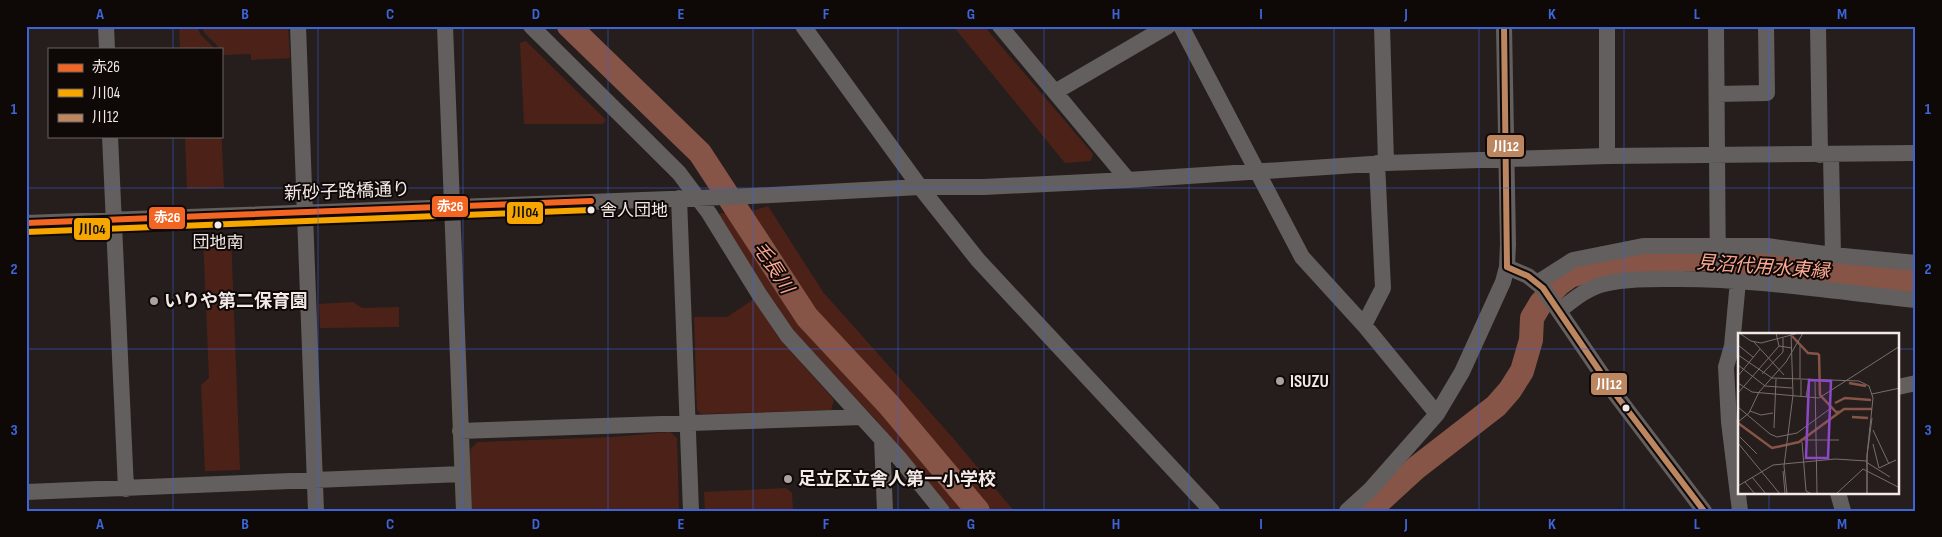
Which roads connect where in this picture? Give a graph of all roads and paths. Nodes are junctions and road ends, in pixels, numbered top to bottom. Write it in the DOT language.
graph roads {
  1 [pos="106,26"];
  2 [pos="298,26"];
  3 [pos="445,26"];
  4 [pos="531,26"];
  5 [pos="803,26"];
  6 [pos="1000,26"];
  7 [pos="1168,26"];
  8 [pos="1181,26"];
  9 [pos="1382,26"];
  10 [pos="1504,26"];
  11 [pos="1607,26"];
  12 [pos="1716,26"];
  13 [pos="1766,26"];
  14 [pos="1818,26"];
  15 [pos="107,48"];
  16 [pos="1055,92"];
  17 [pos="1717,94"];
  18 [pos="110,138"];
  19 [pos="1916,153"];
  20 [pos="1825,155"];
  21 [pos="1607,156"];
  22 [pos="1716,156"];
  23 [pos="1507,158"];
  24 [pos="1382,163"];
  25 [pos="1256,171"];
  26 [pos="1128,180"];
  27 [pos="920,186"];
  28 [pos="706,197"];
  29 [pos="679,198"];
  30 [pos="452,206"];
  31 [pos="306,212"];
  32 [pos="114,219"];
  33 [pos="26,223"];
  34 [pos="1719,248"];
  35 [pos="1832,256"];
  36 [pos="1916,262"];
  37 [pos="1507,267"];
  38 [pos="1718,274"];
  39 [pos="1738,281"];
  40 [pos="1540,286"];
  41 [pos="1916,300"];
  42 [pos="1557,308"];
  43 [pos="1364,326"];
  44 [pos="1916,383"];
  45 [pos="1900,386"];
  46 [pos="1437,414"];
  47 [pos="862,417"];
  48 [pos="1734,421"];
  49 [pos="687,422"];
  50 [pos="460,431"];
  51 [pos="882,440"];
  52 [pos="462,474"];
  53 [pos="315,481"];
  54 [pos="1738,481"];
  55 [pos="126,489"];
  56 [pos="26,492"];
  57 [pos="1739,494"];
  58 [pos="1838,494"];
  59 [pos="316,511"];
  60 [pos="464,511"];
  61 [pos="691,511"];
  62 [pos="885,511"];
  63 [pos="942,511"];
  64 [pos="1212,511"];
  65 [pos="1348,511"];
  66 [pos="1704,511"];
  67 [pos="1740,511"];
  68 [pos="1843,511"];
  1 -- 15 [label="street"];
  2 -- 31 [label="street"];
  3 -- 30 [label="street"];
  4 -- 28 [label="street"];
  5 -- 27 [label="street"];
  6 -- 16 [label="street"];
  7 -- 16 [label="street"];
  8 -- 25 [label="street"];
  9 -- 24 [label="street"];
  10 -- 23 [label="street"];
  11 -- 21 [label="street"];
  12 -- 17 [label="street"];
  13 -- 17 [label="street"];
  14 -- 20 [label="street"];
  16 -- 26 [label="street"];
  17 -- 22 [label="street"];
  18 -- 32 [label="street"];
  19 -- 20 [label="street, 新砂子路橋通り"];
  20 -- 22 [label="street, 新砂子路橋通り"];
  20 -- 35 [label="street"];
  21 -- 22 [label="street, 新砂子路橋通り"];
  21 -- 23 [label="street, 新砂子路橋通り"];
  22 -- 34 [label="street"];
  23 -- 24 [label="street, 新砂子路橋通り"];
  23 -- 37 [label="street"];
  24 -- 25 [label="street, 新砂子路橋通り"];
  24 -- 43 [label="street"];
  25 -- 26 [label="street, 新砂子路橋通り"];
  25 -- 43 [label="street"];
  26 -- 27 [label="street, 新砂子路橋通り"];
  27 -- 28 [label="street, 新砂子路橋通り"];
  27 -- 64 [label="street"];
  28 -- 29 [label="street, 新砂子路橋通り"];
  28 -- 47 [label="street"];
  29 -- 30 [label="street, 新砂子路橋通り"];
  29 -- 49 [label="street"];
  30 -- 31 [label="street, 新砂子路橋通り"];
  30 -- 50 [label="street"];
  31 -- 32 [label="street, 新砂子路橋通り"];
  31 -- 53 [label="street"];
  32 -- 33 [label="street, 新砂子路橋通り"];
  32 -- 55 [label="street"];
  34 -- 35 [label="street"];
  34 -- 38 [label="street"];
  34 -- 40 [label="street"];
  35 -- 36 [label="street"];
  37 -- 40 [label="street"];
  37 -- 46 [label="street"];
  38 -- 39 [label="street"];
  38 -- 42 [label="street"];
  39 -- 41 [label="street"];
  39 -- 48 [label="street"];
  40 -- 42 [label="street"];
  42 -- 66 [label="street"];
  43 -- 46 [label="street"];
  44 -- 45 [label="street"];
  46 -- 65 [label="street"];
  47 -- 49 [label="street"];
  47 -- 51 [label="street"];
  48 -- 54 [label="street"];
  49 -- 50 [label="street"];
  49 -- 61 [label="street"];
  50 -- 52 [label="street"];
  51 -- 62 [label="street"];
  51 -- 63 [label="street"];
  52 -- 53 [label="street"];
  52 -- 60 [label="street"];
  53 -- 55 [label="street"];
  53 -- 59 [label="street"];
  55 -- 56 [label="street"];
  57 -- 67 [label="street"];
  58 -- 68 [label="street"];
}
